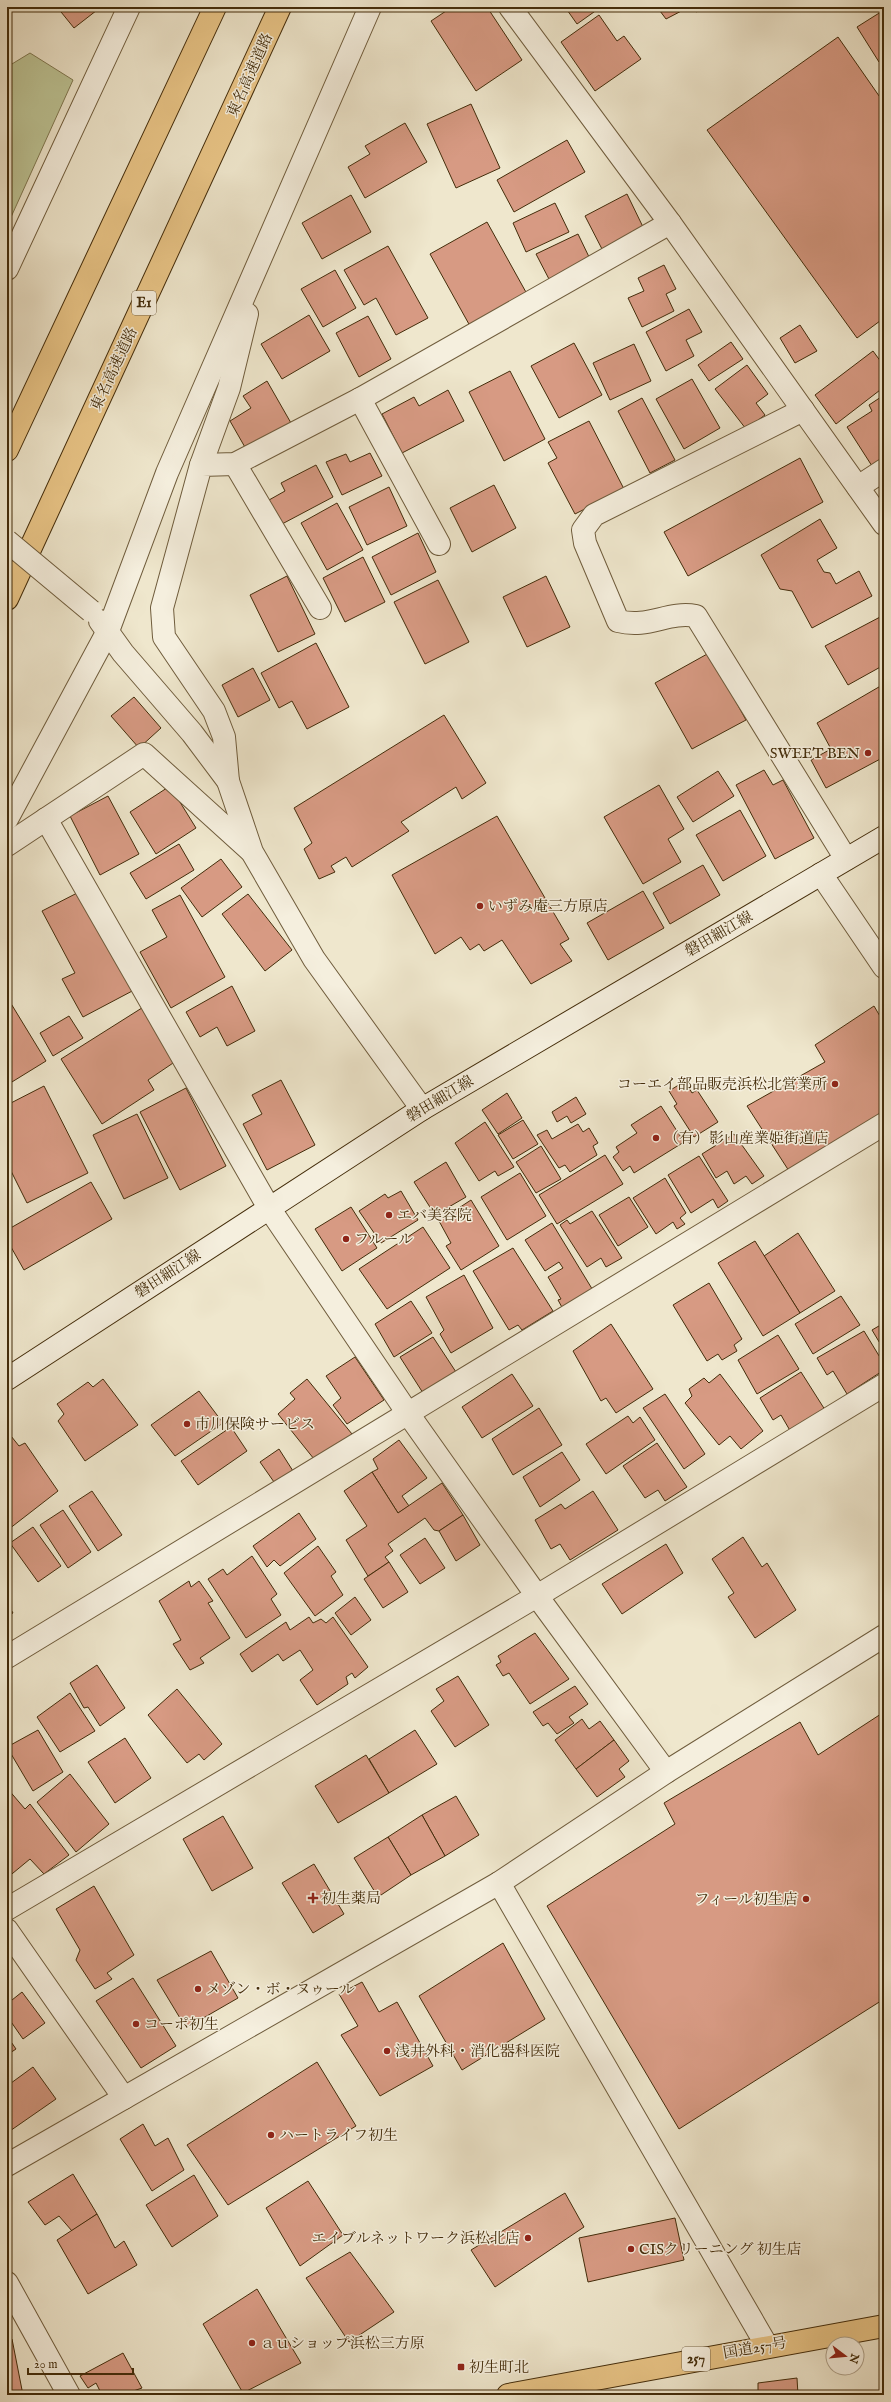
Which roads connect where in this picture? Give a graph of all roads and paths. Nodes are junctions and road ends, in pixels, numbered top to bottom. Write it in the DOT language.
graph roads {
  1 [pos="129,7"];
  2 [pos="215,7"];
  3 [pos="280,7"];
  4 [pos="370,7"];
  5 [pos="510,7"];
  6 [pos="670,223"];
  7 [pos="7,269"];
  8 [pos="249,283"];
  9 [pos="360,399"];
  10 [pos="803,410"];
  11 [pos="7,450"];
  12 [pos="235,464"];
  13 [pos="201,465"];
  14 [pos="884,470"];
  15 [pos="858,487"];
  16 [pos="884,524"];
  17 [pos="7,541"];
  18 [pos="439,544"];
  19 [pos="7,599"];
  20 [pos="320,608"];
  21 [pos="108,631"];
  22 [pos="228,781"];
  23 [pos="7,819"];
  24 [pos="46,819"];
  25 [pos="884,837"];
  26 [pos="7,845"];
  27 [pos="252,852"];
  28 [pos="846,860"];
  29 [pos="821,874"];
  30 [pos="884,967"];
  31 [pos="422,1109"];
  32 [pos="884,1124"];
  33 [pos="269,1208"];
  34 [pos="7,1379"];
  35 [pos="884,1385"];
  36 [pos="409,1415"];
  37 [pos="537,1596"];
  38 [pos="884,1636"];
  39 [pos="7,1657"];
  40 [pos="666,1772"];
  41 [pos="499,1883"];
  42 [pos="7,1908"];
  43 [pos="7,1930"];
  44 [pos="124,2098"];
  45 [pos="7,2165"];
  46 [pos="7,2283"];
  47 [pos="884,2326"];
  48 [pos="767,2346"];
  49 [pos="69,2395"];
  50 [pos="508,2395"];
  1 -- 7 [label="street"];
  2 -- 11 [label="highway"];
  3 -- 19 [label="highway, 東名高速道路 / E1"];
  4 -- 8 [label="street"];
  5 -- 6 [label="street"];
  6 -- 9 [label="street"];
  6 -- 10 [label="street"];
  8 -- 13 [label="street"];
  8 -- 21 [label="street"];
  9 -- 12 [label="street"];
  9 -- 18 [label="street"];
  10 -- 15 [label="street"];
  10 -- 28 [label="street"];
  12 -- 13 [label="street"];
  12 -- 20 [label="street"];
  13 -- 22 [label="street"];
  14 -- 15 [label="street"];
  15 -- 16 [label="street"];
  17 -- 21 [label="street, bridge"];
  21 -- 22 [label="street"];
  21 -- 23 [label="street"];
  22 -- 27 [label="street"];
  24 -- 26 [label="street"];
  24 -- 27 [label="street"];
  24 -- 33 [label="street"];
  25 -- 28 [label="street, 磐田細江線"];
  27 -- 31 [label="street"];
  28 -- 29 [label="street, 磐田細江線"];
  29 -- 30 [label="street"];
  29 -- 31 [label="street, 磐田細江線"];
  31 -- 33 [label="street, 磐田細江線"];
  32 -- 36 [label="street"];
  33 -- 34 [label="street, 磐田細江線"];
  33 -- 36 [label="street"];
  35 -- 37 [label="street"];
  36 -- 37 [label="street"];
  36 -- 39 [label="street"];
  37 -- 40 [label="street"];
  37 -- 42 [label="street"];
  38 -- 40 [label="street"];
  40 -- 41 [label="street"];
  41 -- 44 [label="street"];
  41 -- 48 [label="street"];
  43 -- 44 [label="street"];
  44 -- 45 [label="street"];
  46 -- 49 [label="street"];
  47 -- 48 [label="highway, 国道257号 / 257"];
  48 -- 50 [label="highway, 国道257号 / 257"];
}
